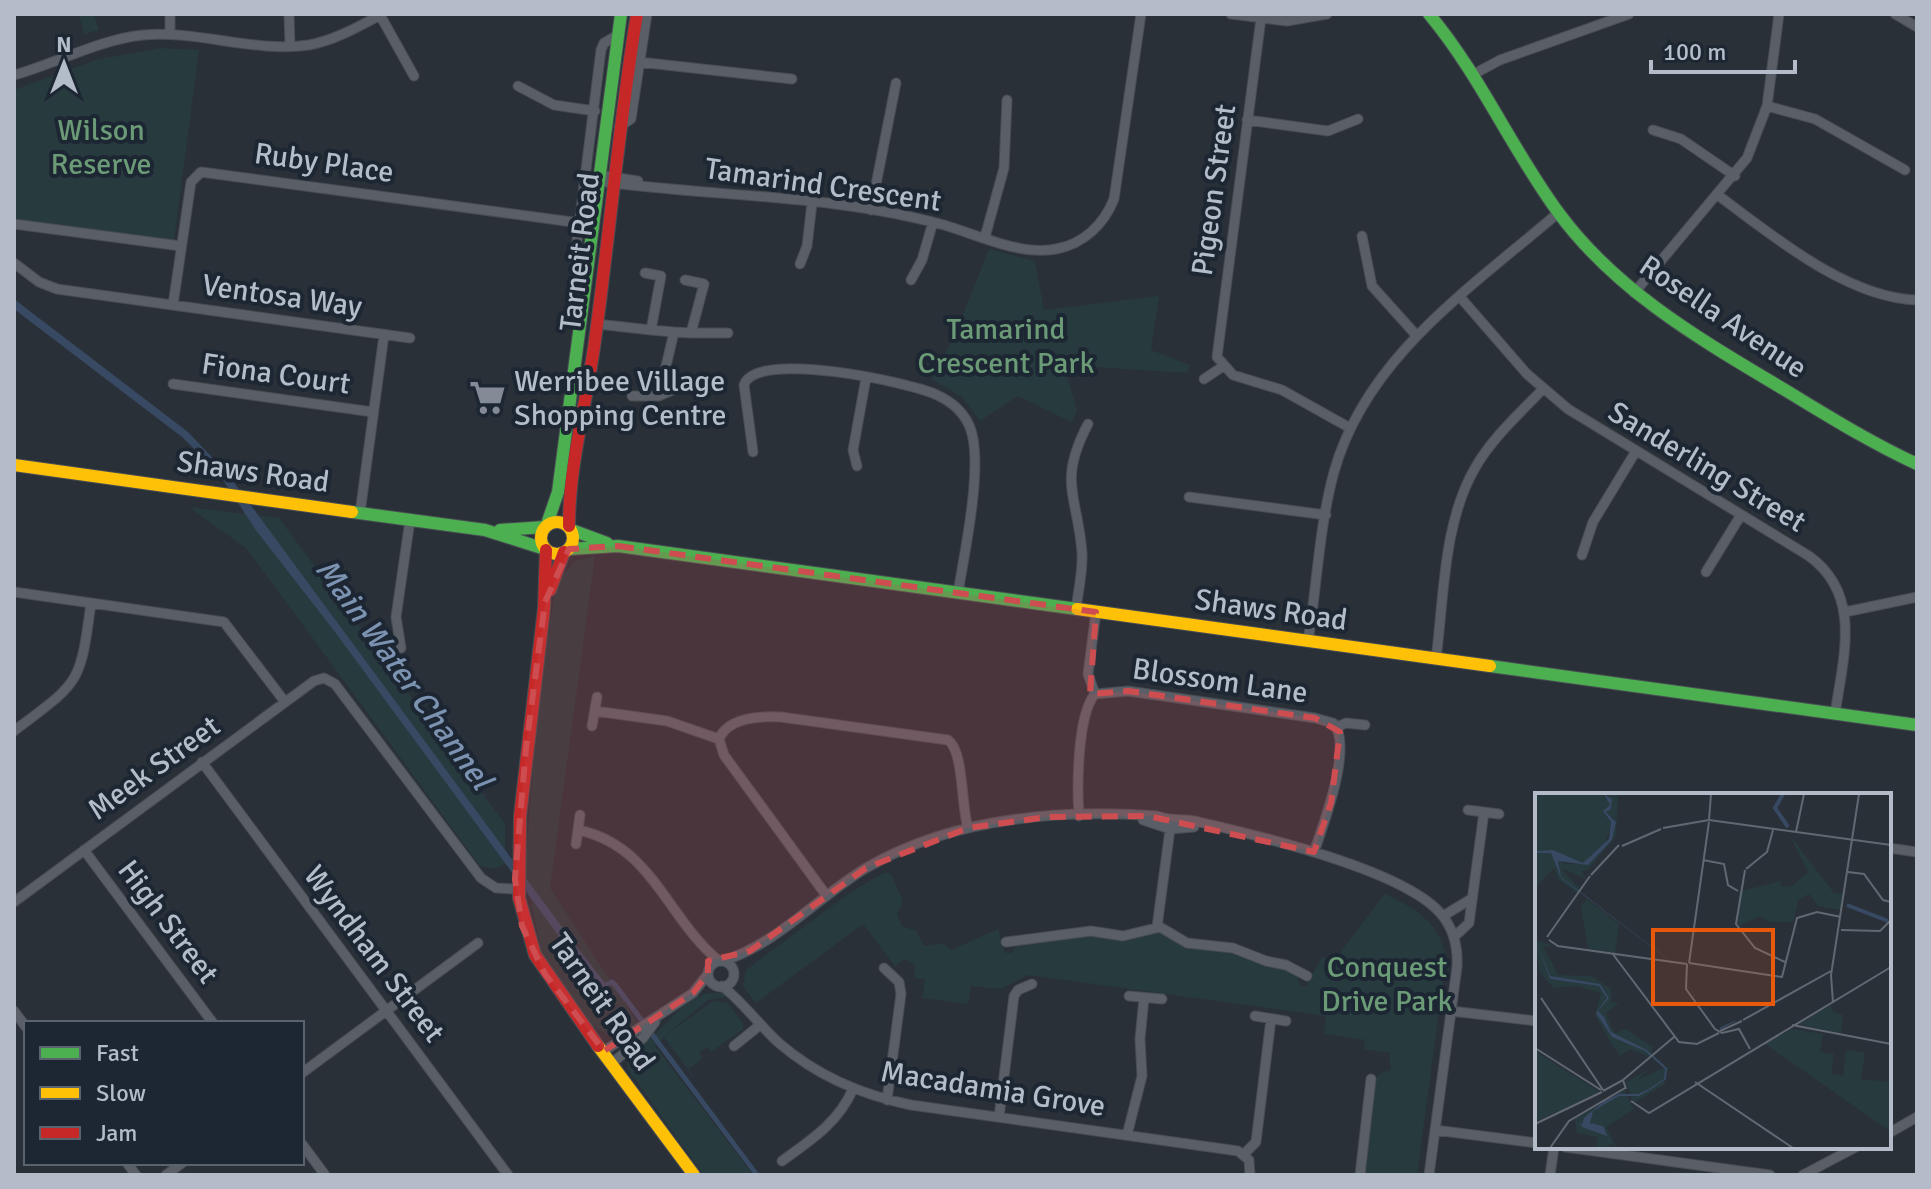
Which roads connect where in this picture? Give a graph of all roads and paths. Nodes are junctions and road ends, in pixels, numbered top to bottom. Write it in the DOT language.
graph roads {
  1 [pos="170,14"];
  2 [pos="289,14"];
  3 [pos="381,14"];
  4 [pos="621,14"];
  5 [pos="637,14"];
  6 [pos="647,14"];
  7 [pos="1141,14"];
  8 [pos="1231,14"];
  9 [pos="1327,14"];
  10 [pos="1429,14"];
  11 [pos="1629,14"];
  12 [pos="1779,14"];
  13 [pos="1895,14"];
  14 [pos="1261,18"];
  15 [pos="1606,18"];
  16 [pos="1917,27"];
  17 [pos="170,34"];
  18 [pos="618,35"];
  19 [pos="290,46"];
  20 [pos="639,62"];
  21 [pos="1474,74"];
  22 [pos="14,75"];
  23 [pos="414,76"];
  24 [pos="792,79"];
  25 [pos="896,83"];
  26 [pos="518,86"];
  27 [pos="1007,100"];
  28 [pos="1767,106"];
  29 [pos="595,111"];
  30 [pos="1358,119"];
  31 [pos="1247,120"];
  32 [pos="619,127"];
  33 [pos="1653,130"];
  34 [pos="1905,170"];
  35 [pos="1735,176"];
  36 [pos="598,178"];
  37 [pos="616,180"];
  38 [pos="1719,196"];
  39 [pos="812,203"];
  40 [pos="871,210"];
  41 [pos="1558,213"];
  42 [pos="933,222"];
  43 [pos="580,223"];
  44 [pos="14,224"];
  45 [pos="1362,236"];
  46 [pos="985,237"];
  47 [pos="181,246"];
  48 [pos="14,263"];
  49 [pos="800,264"];
  50 [pos="645,273"];
  51 [pos="685,280"];
  52 [pos="911,280"];
  53 [pos="584,283"];
  54 [pos="1634,293"];
  55 [pos="1460,297"];
  56 [pos="1917,300"];
  57 [pos="173,305"];
  58 [pos="597,324"];
  59 [pos="651,330"];
  60 [pos="674,332"];
  61 [pos="691,333"];
  62 [pos="728,333"];
  63 [pos="384,335"];
  64 [pos="1417,336"];
  65 [pos="410,338"];
  66 [pos="576,344"];
  67 [pos="594,347"];
  68 [pos="1222,367"];
  69 [pos="571,372"];
  70 [pos="590,376"];
  71 [pos="866,378"];
  72 [pos="1204,379"];
  73 [pos="173,384"];
  74 [pos="675,389"];
  75 [pos="1543,389"];
  76 [pos="632,396"];
  77 [pos="659,396"];
  78 [pos="373,412"];
  79 [pos="1088,424"];
  80 [pos="1350,428"];
  81 [pos="1636,451"];
  82 [pos="753,452"];
  83 [pos="1917,464"];
  84 [pos="14,465"];
  85 [pos="857,466"];
  86 [pos="1189,497"];
  87 [pos="360,513"];
  88 [pos="1326,515"];
  89 [pos="1741,515"];
  90 [pos="410,520"];
  91 [pos="546,525"];
  92 [pos="570,528"];
  93 [pos="485,530"];
  94 [pos="618,546"];
  95 [pos="546,550"];
  96 [pos="567,551"];
  97 [pos="1582,555"];
  98 [pos="1706,572"];
  99 [pos="14,592"];
  100 [pos="958,593"];
  101 [pos="1917,597"];
  102 [pos="545,602"];
  103 [pos="91,603"];
  104 [pos="1076,610"];
  105 [pos="1096,612"];
  106 [pos="1845,612"];
  107 [pos="1308,641"];
  108 [pos="401,648"];
  109 [pos="1436,659"];
  110 [pos="1095,694"];
  111 [pos="597,697"];
  112 [pos="285,702"];
  113 [pos="595,711"];
  114 [pos="1835,714"];
  115 [pos="1365,725"];
  116 [pos="1917,725"];
  117 [pos="592,726"];
  118 [pos="1337,727"];
  119 [pos="14,731"];
  120 [pos="719,739"];
  121 [pos="202,762"];
  122 [pos="1468,810"];
  123 [pos="1484,812"];
  124 [pos="1499,814"];
  125 [pos="580,815"];
  126 [pos="1079,816"];
  127 [pos="1170,826"];
  128 [pos="968,828"];
  129 [pos="578,830"];
  130 [pos="576,844"];
  131 [pos="1891,848"];
  132 [pos="84,850"];
  133 [pos="1314,852"];
  134 [pos="1917,852"];
  135 [pos="515,889"];
  136 [pos="826,895"];
  137 [pos="1471,899"];
  138 [pos="14,902"];
  139 [pos="1443,916"];
  140 [pos="1157,927"];
  141 [pos="1454,937"];
  142 [pos="1006,942"];
  143 [pos="478,943"];
  144 [pos="698,944"];
  145 [pos="750,951"];
  146 [pos="721,961"];
  147 [pos="884,968"];
  148 [pos="708,973"];
  149 [pos="733,975"];
  150 [pos="1307,976"];
  151 [pos="1032,984"];
  152 [pos="719,986"];
  153 [pos="693,993"];
  154 [pos="1129,996"];
  155 [pos="1144,998"];
  156 [pos="1162,999"];
  157 [pos="742,1002"];
  158 [pos="386,1011"];
  159 [pos="1451,1011"];
  160 [pos="1255,1016"];
  161 [pos="657,1019"];
  162 [pos="1271,1019"];
  163 [pos="212,1021"];
  164 [pos="1286,1021"];
  165 [pos="1535,1021"];
  166 [pos="760,1025"];
  167 [pos="734,1046"];
  168 [pos="604,1051"];
  169 [pos="612,1063"];
  170 [pos="304,1072"];
  171 [pos="1371,1079"];
  172 [pos="853,1089"];
  173 [pos="887,1100"];
  174 [pos="999,1117"];
  175 [pos="1917,1117"];
  176 [pos="1435,1130"];
  177 [pos="1891,1132"];
  178 [pos="1127,1135"];
  179 [pos="1535,1143"];
  180 [pos="304,1147"];
  181 [pos="1554,1149"];
  182 [pos="1582,1149"];
  183 [pos="1852,1149"];
  184 [pos="1244,1154"];
  185 [pos="782,1161"];
  186 [pos="1667,1163"];
  187 [pos="325,1175"];
  188 [pos="508,1175"];
  189 [pos="694,1175"];
  190 [pos="1250,1175"];
  191 [pos="1360,1175"];
  192 [pos="1429,1175"];
  193 [pos="1550,1175"];
  194 [pos="1666,1175"];
  195 [pos="1770,1175"];
  196 [pos="1803,1175"];
  1 -- 17 [label="street"];
  2 -- 19 [label="street"];
  3 -- 19 [label="street"];
  3 -- 23 [label="street"];
  4 -- 18 [label="street, Tarneit Road"];
  5 -- 32 [label="street, Tarneit Road"];
  6 -- 20 [label="street, Tarneit Road"];
  7 -- 46 [label="street, Tamarind Crescent"];
  8 -- 14 [label="street"];
  9 -- 14 [label="street"];
  10 -- 21 [label="street, Rosella Avenue"];
  11 -- 15 [label="street"];
  12 -- 28 [label="street"];
  13 -- 16 [label="street"];
  14 -- 31 [label="street, Pigeon Street"];
  15 -- 21 [label="street"];
  17 -- 19 [label="street"];
  17 -- 22 [label="street"];
  18 -- 29 [label="street, Tarneit Road"];
  18 -- 36 [label="street, Tarneit Road"];
  20 -- 24 [label="street"];
  20 -- 32 [label="street, Tarneit Road"];
  21 -- 41 [label="street, Rosella Avenue"];
  25 -- 40 [label="street"];
  26 -- 29 [label="street"];
  27 -- 46 [label="street"];
  28 -- 34 [label="street"];
  28 -- 35 [label="street"];
  29 -- 43 [label="street, Tarneit Road"];
  30 -- 31 [label="street"];
  31 -- 68 [label="street, Pigeon Street"];
  32 -- 37 [label="street, Tarneit Road"];
  33 -- 35 [label="street"];
  35 -- 38 [label="street"];
  36 -- 37 [label="street, Tamarind Crescent"];
  36 -- 53 [label="street, Tarneit Road"];
  37 -- 39 [label="street, Tamarind Crescent"];
  37 -- 58 [label="street, Tarneit Road"];
  38 -- 54 [label="street"];
  38 -- 56 [label="street"];
  39 -- 40 [label="street, Tamarind Crescent"];
  39 -- 49 [label="street"];
  40 -- 42 [label="street, Tamarind Crescent"];
  41 -- 54 [label="street, Rosella Avenue"];
  41 -- 55 [label="street"];
  42 -- 46 [label="street, Tamarind Crescent"];
  42 -- 52 [label="street"];
  43 -- 47 [label="street, Ruby Place"];
  43 -- 53 [label="street, Tarneit Road"];
  44 -- 47 [label="street"];
  45 -- 64 [label="street"];
  47 -- 57 [label="street, Ruby Place"];
  48 -- 57 [label="street, Ventosa Way"];
  50 -- 59 [label="street"];
  51 -- 61 [label="street"];
  53 -- 66 [label="street, Tarneit Road"];
  54 -- 83 [label="street, Rosella Avenue"];
  55 -- 64 [label="street"];
  55 -- 75 [label="street, Sanderling Street"];
  57 -- 63 [label="street, Ventosa Way"];
  58 -- 59 [label="street"];
  58 -- 67 [label="street, Tarneit Road"];
  59 -- 60 [label="street"];
  60 -- 61 [label="street"];
  60 -- 77 [label="street"];
  61 -- 62 [label="street"];
  63 -- 65 [label="street, Ventosa Way"];
  63 -- 78 [label="street, Ventosa Way"];
  64 -- 80 [label="street"];
  66 -- 67 [label="street"];
  66 -- 69 [label="street, Tarneit Road"];
  67 -- 70 [label="street, Tarneit Road"];
  68 -- 72 [label="street"];
  68 -- 80 [label="street"];
  69 -- 70 [label="street"];
  69 -- 91 [label="street, Tarneit Road"];
  70 -- 92 [label="street, Tarneit Road"];
  71 -- 82 [label="street"];
  71 -- 85 [label="street"];
  71 -- 100 [label="street"];
  73 -- 78 [label="street, Fiona Court"];
  74 -- 77 [label="street"];
  75 -- 81 [label="street, Sanderling Street"];
  75 -- 109 [label="street"];
  76 -- 77 [label="street"];
  78 -- 87 [label="street, Ventosa Way"];
  79 -- 104 [label="street"];
  80 -- 88 [label="street"];
  81 -- 89 [label="street, Sanderling Street"];
  81 -- 97 [label="street"];
  84 -- 87 [label="street, Shaws Road"];
  86 -- 88 [label="street"];
  87 -- 90 [label="street, Shaws Road"];
  88 -- 107 [label="street"];
  89 -- 98 [label="street"];
  89 -- 106 [label="street, Sanderling Street"];
  90 -- 93 [label="street, Shaws Road"];
  90 -- 108 [label="street"];
  91 -- 92 [label="street"];
  91 -- 93 [label="street, Shaws Road"];
  91 -- 95 [label="street"];
  92 -- 94 [label="street, Shaws Road"];
  92 -- 96 [label="street"];
  93 -- 95 [label="street, Shaws Road"];
  94 -- 96 [label="street, Shaws Road"];
  94 -- 100 [label="street, Shaws Road"];
  95 -- 96 [label="street"];
  95 -- 102 [label="street, Tarneit Road"];
  96 -- 102 [label="street, Tarneit Road"];
  99 -- 103 [label="street"];
  100 -- 104 [label="street, Shaws Road"];
  101 -- 106 [label="street"];
  102 -- 135 [label="street, Tarneit Road"];
  103 -- 112 [label="street"];
  103 -- 119 [label="street"];
  104 -- 105 [label="street, Shaws Road"];
  105 -- 107 [label="street, Shaws Road"];
  105 -- 110 [label="street, Blossom Lane"];
  106 -- 114 [label="street, Sanderling Street"];
  107 -- 109 [label="street, Shaws Road"];
  109 -- 114 [label="street, Shaws Road"];
  110 -- 118 [label="street, Blossom Lane"];
  110 -- 126 [label="street, Blossom Lane"];
  111 -- 113 [label="street"];
  112 -- 121 [label="street, Meek Street"];
  112 -- 135 [label="street, Meek Street"];
  113 -- 117 [label="street"];
  113 -- 120 [label="street"];
  114 -- 116 [label="street, Shaws Road"];
  115 -- 118 [label="street, Blossom Lane"];
  118 -- 133 [label="street, Blossom Lane"];
  120 -- 128 [label="street"];
  120 -- 136 [label="street"];
  121 -- 132 [label="street, Meek Street"];
  121 -- 158 [label="street, Wyndham Street"];
  122 -- 123 [label="street"];
  123 -- 124 [label="street"];
  123 -- 137 [label="street"];
  125 -- 129 [label="street"];
  126 -- 127 [label="street"];
  126 -- 128 [label="street"];
  127 -- 133 [label="street"];
  127 -- 140 [label="street"];
  128 -- 136 [label="street"];
  129 -- 130 [label="street"];
  129 -- 144 [label="street"];
  131 -- 134 [label="street"];
  132 -- 138 [label="street, Meek Street"];
  132 -- 163 [label="street, High Street"];
  133 -- 139 [label="street"];
  135 -- 168 [label="street, Tarneit Road"];
  136 -- 145 [label="street"];
  137 -- 139 [label="street"];
  137 -- 141 [label="street"];
  139 -- 141 [label="street"];
  140 -- 142 [label="street"];
  140 -- 150 [label="street"];
  141 -- 159 [label="street"];
  143 -- 158 [label="street"];
  144 -- 146 [label="street"];
  144 -- 148 [label="street, Macadamia Grove"];
  145 -- 146 [label="street"];
  145 -- 149 [label="street"];
  146 -- 148 [label="street"];
  146 -- 149 [label="street"];
  147 -- 173 [label="street"];
  148 -- 152 [label="street, Macadamia Grove"];
  148 -- 153 [label="street"];
  149 -- 152 [label="street"];
  149 -- 157 [label="street, Macadamia Grove"];
  151 -- 174 [label="street"];
  152 -- 153 [label="street"];
  152 -- 157 [label="street, Macadamia Grove"];
  153 -- 161 [label="street"];
  154 -- 155 [label="street"];
  155 -- 156 [label="street"];
  155 -- 178 [label="street"];
  157 -- 166 [label="street, Macadamia Grove"];
  158 -- 170 [label="street"];
  158 -- 188 [label="street, Wyndham Street"];
  159 -- 165 [label="street"];
  159 -- 176 [label="street"];
  160 -- 162 [label="street"];
  161 -- 168 [label="street"];
  161 -- 169 [label="street"];
  162 -- 164 [label="street"];
  162 -- 184 [label="street"];
  166 -- 167 [label="street"];
  166 -- 172 [label="street, Macadamia Grove"];
  168 -- 169 [label="street, Tarneit Road"];
  169 -- 189 [label="street, Tarneit Road"];
  171 -- 191 [label="street"];
  172 -- 173 [label="street, Macadamia Grove"];
  172 -- 185 [label="street"];
  173 -- 174 [label="street, Macadamia Grove"];
  174 -- 178 [label="street, Macadamia Grove"];
  175 -- 177 [label="street"];
  176 -- 179 [label="street"];
  176 -- 192 [label="street"];
  178 -- 184 [label="street, Macadamia Grove"];
  180 -- 187 [label="street"];
  181 -- 193 [label="street"];
  182 -- 186 [label="street"];
  183 -- 196 [label="street"];
  184 -- 190 [label="street"];
  186 -- 194 [label="street"];
  186 -- 195 [label="street"];
}
